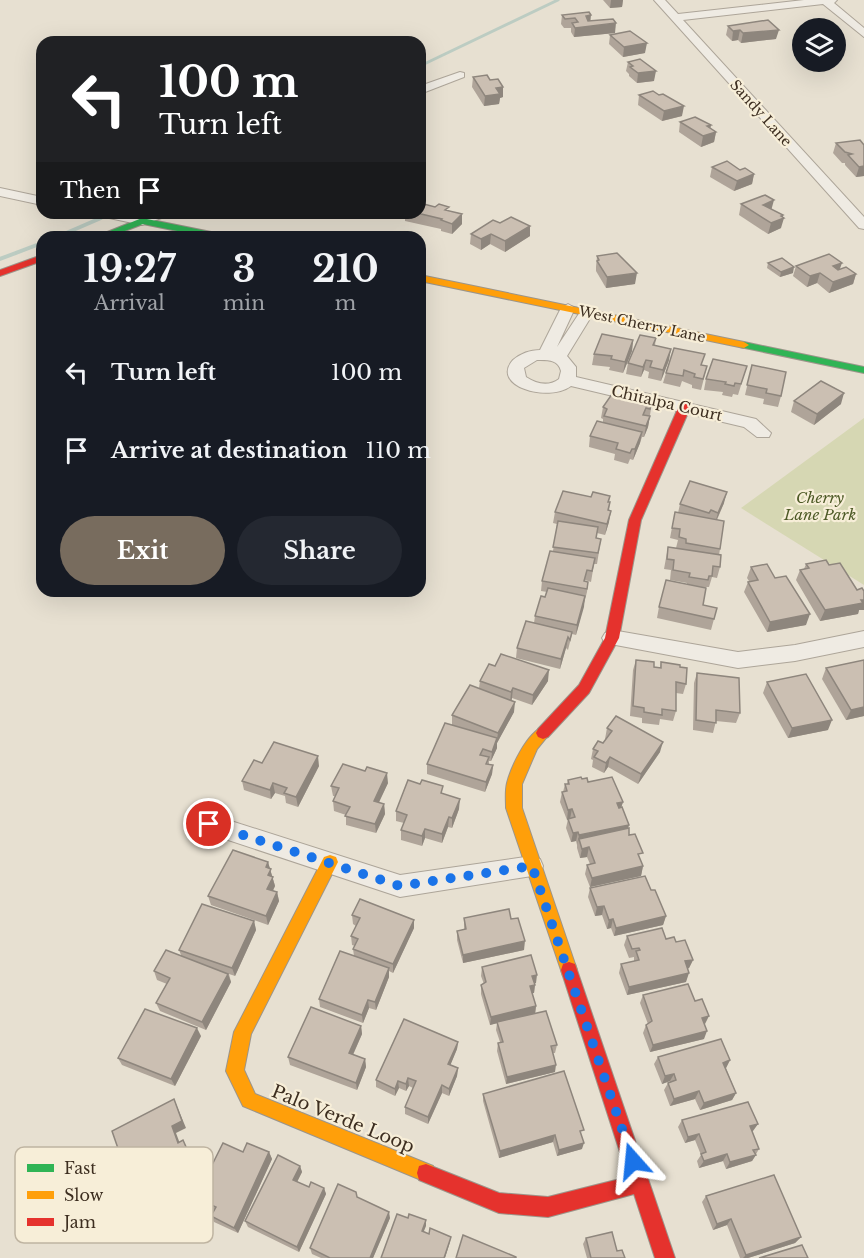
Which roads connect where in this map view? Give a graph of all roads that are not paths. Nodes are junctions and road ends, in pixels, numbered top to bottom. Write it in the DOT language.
graph roads {
  1 [pos="659,0"];
  2 [pos="832,0"];
  3 [pos="826,1"];
  4 [pos="675,18"];
  5 [pos="864,34"];
  6 [pos="460,75"];
  7 [pos="426,88"];
  8 [pos="0,192"];
  9 [pos="36,200"];
  10 [pos="133,219"];
  11 [pos="147,219"];
  12 [pos="142,221"];
  13 [pos="864,225"];
  14 [pos="116,231"];
  15 [pos="191,231"];
  16 [pos="36,260"];
  17 [pos="0,273"];
  18 [pos="426,279"];
  19 [pos="568,308"];
  20 [pos="587,312"];
  21 [pos="551,356"];
  22 [pos="864,370"];
  23 [pos="567,380"];
  24 [pos="684,406"];
  25 [pos="763,433"];
  26 [pos="612,638"];
  27 [pos="864,639"];
  28 [pos="209,824"];
  29 [pos="330,862"];
  30 [pos="532,866"];
  31 [pos="640,1183"];
  32 [pos="665,1258"];
  1 -- 4 [label="street, Sandy Lane"];
  2 -- 3 [label="street"];
  3 -- 4 [label="street"];
  3 -- 5 [label="street"];
  4 -- 13 [label="street, Sandy Lane"];
  6 -- 7 [label="street"];
  8 -- 9 [label="street"];
  10 -- 12 [label="street"];
  11 -- 12 [label="street"];
  12 -- 14 [label="street"];
  12 -- 15 [label="street"];
  16 -- 17 [label="street"];
  18 -- 19 [label="street, West Cherry Lane"];
  19 -- 20 [label="street, West Cherry Lane"];
  19 -- 21 [label="street"];
  20 -- 21 [label="street"];
  20 -- 22 [label="street, West Cherry Lane"];
  21 -- 23 [label="street"];
  21 -- 23 [label="street"];
  23 -- 24 [label="street, Chitalpa Court"];
  24 -- 25 [label="street, Chitalpa Court"];
  24 -- 26 [label="street"];
  26 -- 27 [label="street"];
  26 -- 30 [label="street"];
  28 -- 29 [label="street"];
  29 -- 30 [label="street"];
  29 -- 31 [label="street, Palo Verde Loop"];
  30 -- 31 [label="street"];
  31 -- 32 [label="street"];
}
